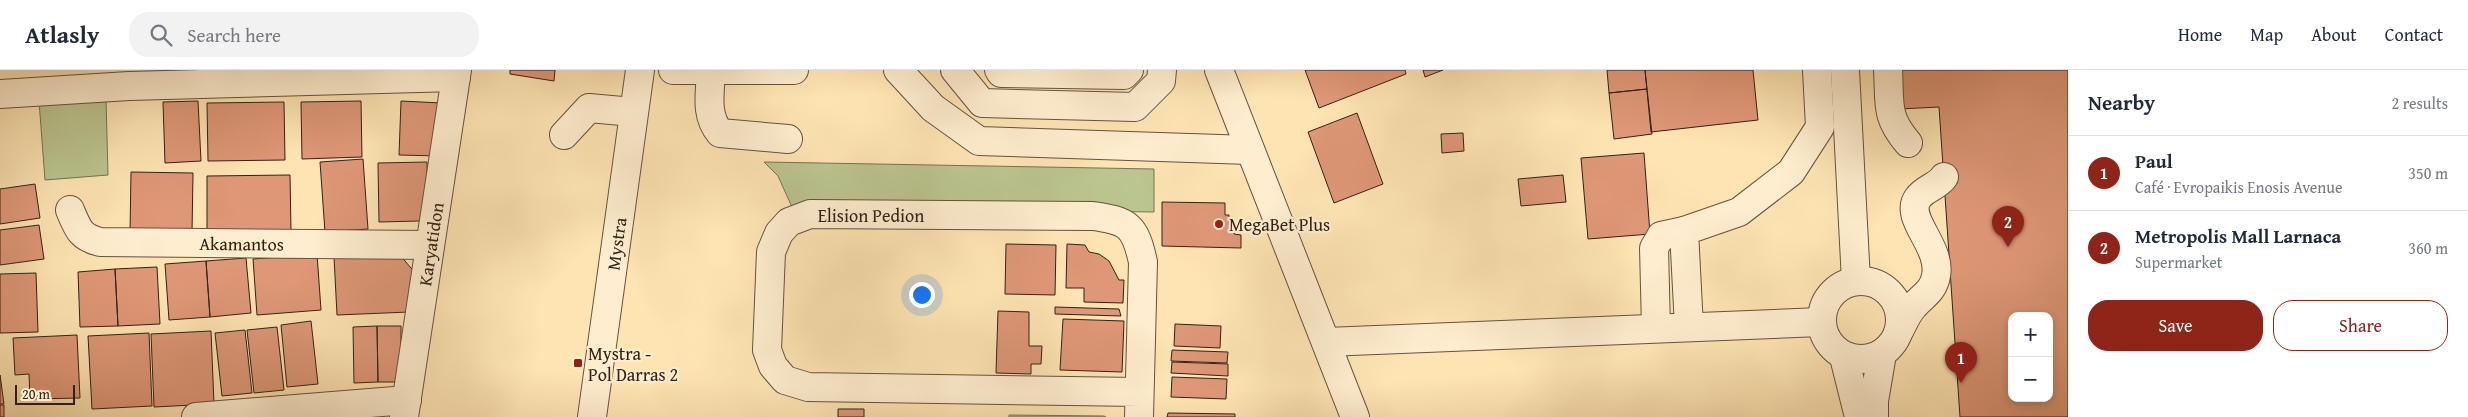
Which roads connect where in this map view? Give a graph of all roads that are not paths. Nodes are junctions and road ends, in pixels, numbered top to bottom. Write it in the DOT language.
graph roads {
  1 [pos="640,70"];
  2 [pos="673,70"];
  3 [pos="794,70"];
  4 [pos="898,70"];
  5 [pos="955,70"];
  6 [pos="999,70"];
  7 [pos="1129,70"];
  8 [pos="1162,70"];
  9 [pos="1219,70"];
  10 [pos="1817,70"];
  11 [pos="1845,70"];
  12 [pos="704,71"];
  13 [pos="456,74"];
  14 [pos="1889,82"];
  15 [pos="0,94"];
  16 [pos="634,112"];
  17 [pos="1848,128"];
  18 [pos="564,135"];
  19 [pos="788,140"];
  20 [pos="1908,143"];
  21 [pos="1250,150"];
  22 [pos="1944,177"];
  23 [pos="70,210"];
  24 [pos="1684,231"];
  25 [pos="430,245"];
  26 [pos="1936,262"];
  27 [pos="1856,281"];
  28 [pos="1687,290"];
  29 [pos="1655,293"];
  30 [pos="1892,296"];
  31 [pos="1821,322"];
  32 [pos="1689,327"];
  33 [pos="1656,328"];
  34 [pos="1898,333"];
  35 [pos="1326,342"];
  36 [pos="1882,354"];
  37 [pos="1844,356"];
  38 [pos="1139,404"];
  39 [pos="405,408"];
  40 [pos="196,417"];
  41 [pos="592,417"];
  42 [pos="1356,417"];
  43 [pos="1859,417"];
  44 [pos="1874,417"];
  1 -- 16 [label="street, Mystra"];
  2 -- 12 [label="street"];
  3 -- 12 [label="street"];
  4 -- 21 [label="street"];
  5 -- 8 [label="street"];
  6 -- 7 [label="street"];
  9 -- 21 [label="street"];
  10 -- 24 [label="street"];
  11 -- 17 [label="street"];
  12 -- 19 [label="street"];
  13 -- 15 [label="street"];
  13 -- 25 [label="street, Karyatidon"];
  14 -- 17 [label="street"];
  14 -- 20 [label="street"];
  16 -- 18 [label="street"];
  16 -- 41 [label="street, Mystra"];
  17 -- 27 [label="street"];
  21 -- 35 [label="street"];
  22 -- 26 [label="street"];
  23 -- 25 [label="street, Akamantos"];
  24 -- 28 [label="street"];
  24 -- 29 [label="street"];
  25 -- 39 [label="street, Karyatidon"];
  26 -- 30 [label="street"];
  26 -- 34 [label="street"];
  27 -- 30 [label="street"];
  27 -- 31 [label="street"];
  28 -- 29 [label="street"];
  28 -- 32 [label="street"];
  29 -- 33 [label="street"];
  30 -- 34 [label="street"];
  31 -- 32 [label="street"];
  31 -- 37 [label="street"];
  32 -- 33 [label="street"];
  33 -- 35 [label="street"];
  34 -- 36 [label="street"];
  35 -- 42 [label="street"];
  36 -- 37 [label="street"];
  36 -- 44 [label="street"];
  37 -- 43 [label="street"];
  38 -- 38 [label="street, Elision Pedion"];
  39 -- 40 [label="street"];
}
